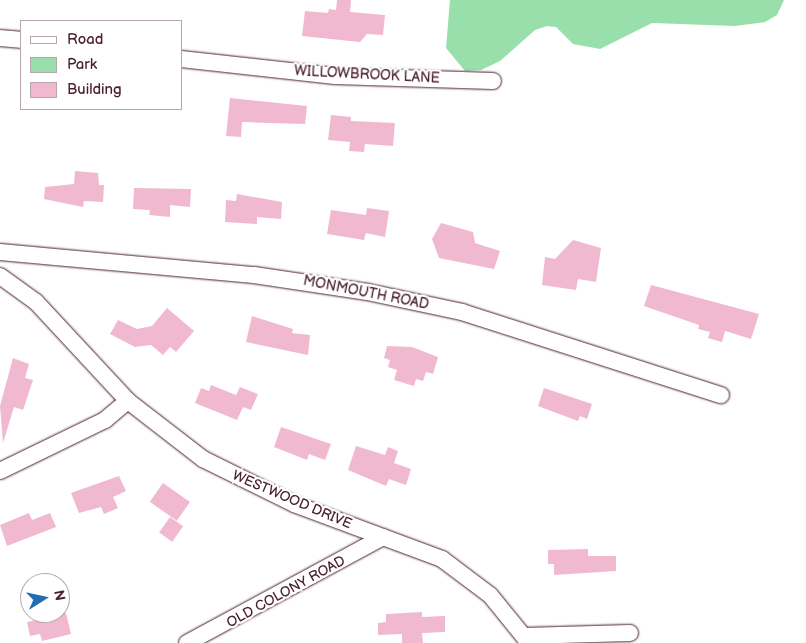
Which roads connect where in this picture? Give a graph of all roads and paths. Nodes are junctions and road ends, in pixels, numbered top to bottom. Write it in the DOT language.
graph roads {
  1 [pos="0,38"];
  2 [pos="20,40"];
  3 [pos="182,58"];
  4 [pos="493,81"];
  5 [pos="0,252"];
  6 [pos="0,276"];
  7 [pos="721,395"];
  8 [pos="128,401"];
  9 [pos="0,471"];
  10 [pos="383,537"];
  11 [pos="630,633"];
  12 [pos="526,640"];
  13 [pos="187,643"];
  1 -- 2 [label="street"];
  3 -- 4 [label="street, WILLOWBROOK LANE"];
  5 -- 7 [label="street, MONMOUTH ROAD"];
  6 -- 8 [label="street, WESTWOOD DRIVE"];
  8 -- 9 [label="street"];
  8 -- 10 [label="street, WESTWOOD DRIVE"];
  10 -- 12 [label="street, WESTWOOD DRIVE"];
  10 -- 13 [label="street, OLD COLONY ROAD"];
  11 -- 12 [label="street"];
}
